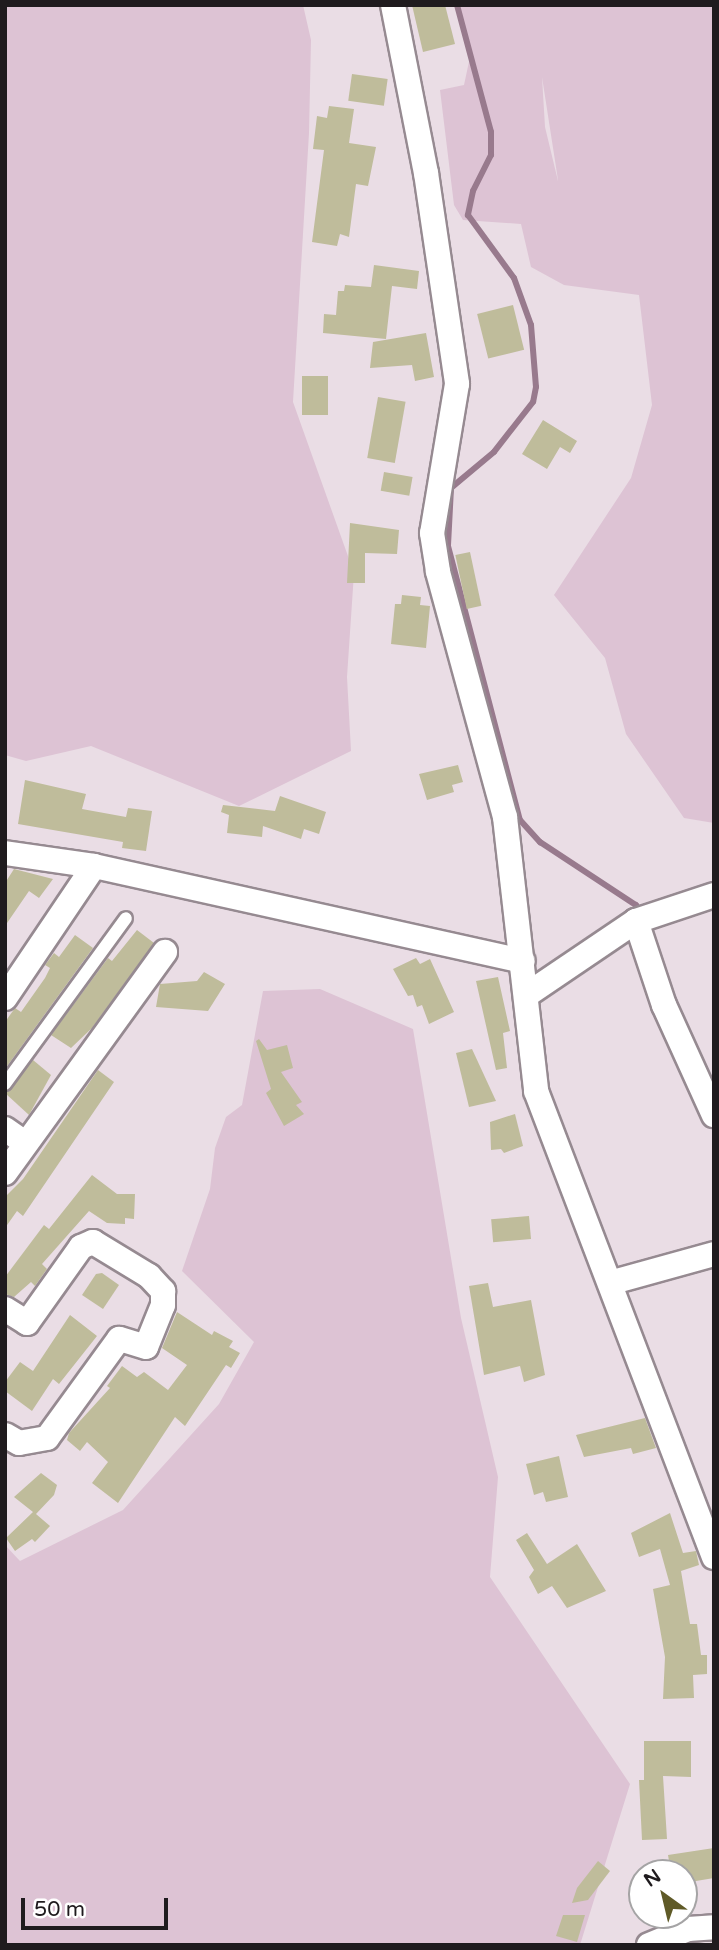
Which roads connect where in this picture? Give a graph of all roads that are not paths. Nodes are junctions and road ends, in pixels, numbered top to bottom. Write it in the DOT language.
graph roads {
  1 [pos="393,5"];
  2 [pos="5,853"];
  3 [pos="94,866"];
  4 [pos="714,895"];
  5 [pos="126,918"];
  6 [pos="636,921"];
  7 [pos="165,952"];
  8 [pos="523,961"];
  9 [pos="8,985"];
  10 [pos="528,995"];
  11 [pos="5,1084"];
  12 [pos="714,1115"];
  13 [pos="15,1136"];
  14 [pos="5,1173"];
  15 [pos="714,1254"];
  16 [pos="613,1282"];
  17 [pos="5,1308"];
  18 [pos="5,1435"];
  19 [pos="714,1558"];
  20 [pos="714,1927"];
  21 [pos="649,1945"];
  1 -- 8 [label="street"];
  2 -- 3 [label="street"];
  3 -- 8 [label="street"];
  3 -- 9 [label="street"];
  4 -- 6 [label="street"];
  5 -- 11 [label="lane"];
  6 -- 10 [label="street"];
  6 -- 12 [label="street"];
  7 -- 13 [label="street"];
  8 -- 10 [label="street"];
  10 -- 16 [label="street"];
  13 -- 14 [label="street"];
  15 -- 16 [label="street"];
  16 -- 19 [label="street"];
  17 -- 18 [label="street"];
  20 -- 21 [label="street"];
}
